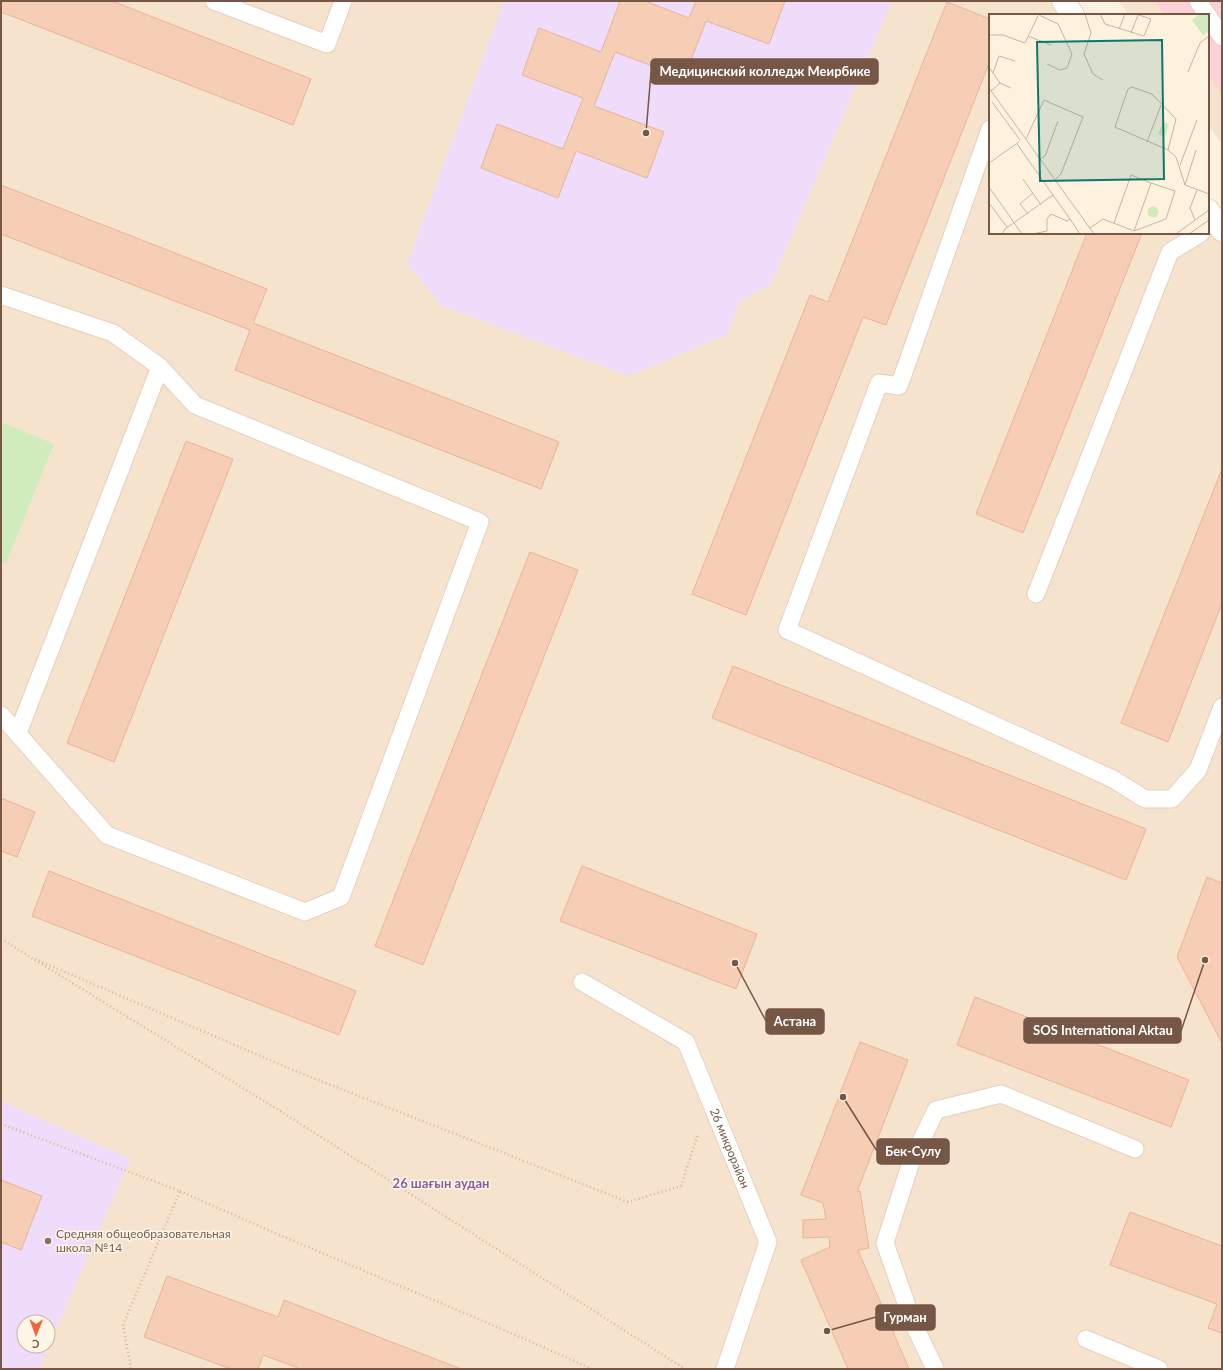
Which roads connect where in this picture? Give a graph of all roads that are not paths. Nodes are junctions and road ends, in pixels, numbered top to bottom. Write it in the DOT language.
graph roads {
  1 [pos="214,1"];
  2 [pos="343,1"];
  3 [pos="1063,1"];
  4 [pos="1198,1"];
  5 [pos="1071,14"];
  6 [pos="1207,14"];
  7 [pos="1209,18"];
  8 [pos="1222,37"];
  9 [pos="989,132"];
  10 [pos="1197,234"];
  11 [pos="1,295"];
  12 [pos="160,367"];
  13 [pos="1036,594"];
  14 [pos="1222,707"];
  15 [pos="1,715"];
  16 [pos="18,734"];
  17 [pos="582,982"];
  18 [pos="1135,1149"];
  19 [pos="1086,1339"];
  20 [pos="725,1369"];
  21 [pos="935,1369"];
  22 [pos="1159,1369"];
  1 -- 2 [label="lane"];
  3 -- 5 [label="street"];
  4 -- 6 [label="lane"];
  7 -- 8 [label="lane"];
  9 -- 14 [label="lane"];
  10 -- 13 [label="lane"];
  11 -- 12 [label="lane"];
  12 -- 16 [label="lane"];
  12 -- 16 [label="lane"];
  15 -- 16 [label="lane"];
  17 -- 20 [label="lane, 26 микрорайон"];
  18 -- 21 [label="lane"];
  19 -- 22 [label="lane"];
}
